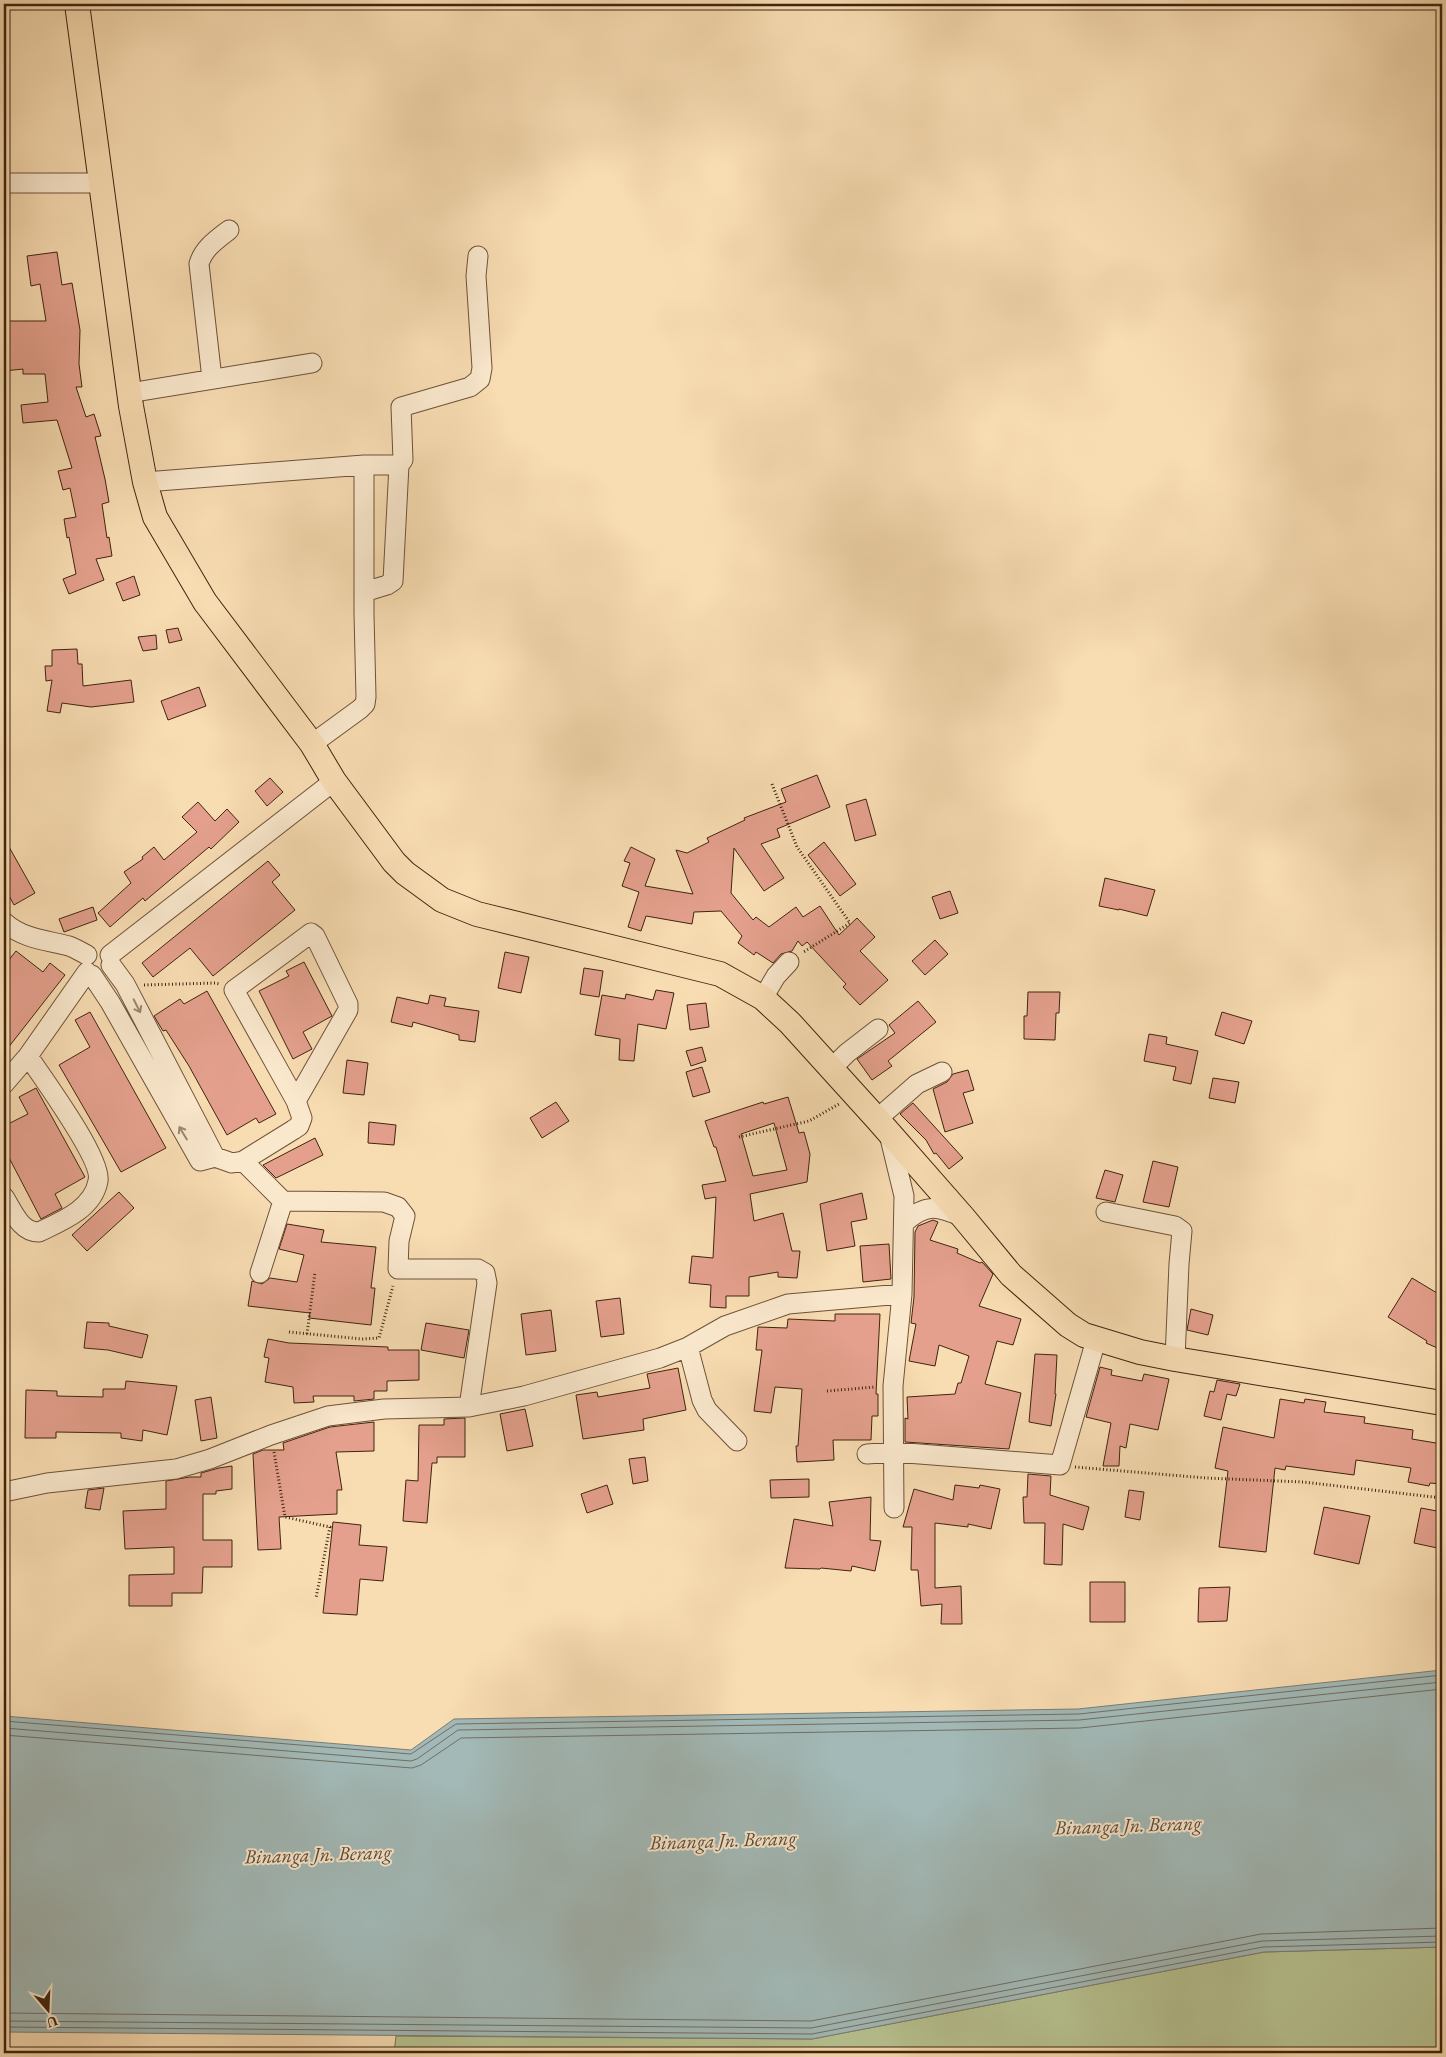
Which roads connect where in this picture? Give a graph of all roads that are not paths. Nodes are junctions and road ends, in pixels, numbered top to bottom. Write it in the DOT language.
graph roads {
  1 [pos="77,4"];
  2 [pos="4,183"];
  3 [pos="101,183"];
  4 [pos="229,230"];
  5 [pos="478,256"];
  6 [pos="312,363"];
  7 [pos="212,379"];
  8 [pos="140,391"];
  9 [pos="364,465"];
  10 [pos="399,465"];
  11 [pos="145,482"];
  12 [pos="364,592"];
  13 [pos="312,744"];
  14 [pos="334,781"];
  15 [pos="7,931"];
  16 [pos="110,960"];
  17 [pos="789,962"];
  18 [pos="89,967"];
  19 [pos="765,995"];
  20 [pos="878,1029"];
  21 [pos="28,1056"];
  22 [pos="838,1062"];
  23 [pos="942,1072"];
  24 [pos="4,1084"];
  25 [pos="296,1101"];
  26 [pos="881,1123"];
  27 [pos="215,1157"];
  28 [pos="243,1161"];
  29 [pos="4,1197"];
  30 [pos="283,1201"];
  31 [pos="1106,1212"];
  32 [pos="963,1217"];
  33 [pos="904,1223"];
  34 [pos="260,1273"];
  35 [pos="902,1294"];
  36 [pos="1096,1340"];
  37 [pos="688,1347"];
  38 [pos="1175,1359"];
  39 [pos="1442,1403"];
  40 [pos="469,1407"];
  41 [pos="737,1442"];
  42 [pos="894,1452"];
  43 [pos="867,1454"];
  44 [pos="4,1492"];
  45 [pos="894,1508"];
  1 -- 3 [label="main road"];
  2 -- 3 [label="street"];
  3 -- 8 [label="main road"];
  4 -- 7 [label="street"];
  5 -- 10 [label="street"];
  6 -- 7 [label="street"];
  7 -- 8 [label="street"];
  8 -- 11 [label="main road"];
  9 -- 10 [label="street"];
  9 -- 11 [label="street"];
  9 -- 12 [label="street"];
  10 -- 12 [label="street"];
  11 -- 13 [label="main road"];
  12 -- 13 [label="street"];
  13 -- 14 [label="main road"];
  14 -- 16 [label="street"];
  14 -- 19 [label="main road"];
  15 -- 18 [label="street"];
  16 -- 18 [label="street"];
  16 -- 27 [label="street, one-way"];
  17 -- 19 [label="street"];
  18 -- 21 [label="street"];
  27 -- 18 [label="street, one-way"];
  19 -- 22 [label="main road"];
  20 -- 22 [label="street"];
  21 -- 24 [label="street"];
  21 -- 29 [label="street"];
  22 -- 26 [label="main road"];
  23 -- 26 [label="street"];
  25 -- 25 [label="street"];
  25 -- 28 [label="street"];
  26 -- 32 [label="main road"];
  26 -- 33 [label="street"];
  27 -- 28 [label="street"];
  28 -- 30 [label="street"];
  30 -- 34 [label="street"];
  30 -- 40 [label="street"];
  31 -- 38 [label="street"];
  32 -- 33 [label="street"];
  32 -- 36 [label="main road"];
  33 -- 35 [label="street"];
  35 -- 37 [label="street"];
  35 -- 42 [label="street"];
  36 -- 38 [label="main road"];
  36 -- 42 [label="street"];
  37 -- 40 [label="street"];
  37 -- 41 [label="street"];
  38 -- 39 [label="main road"];
  40 -- 44 [label="street"];
  42 -- 43 [label="street"];
  42 -- 45 [label="street"];
}
